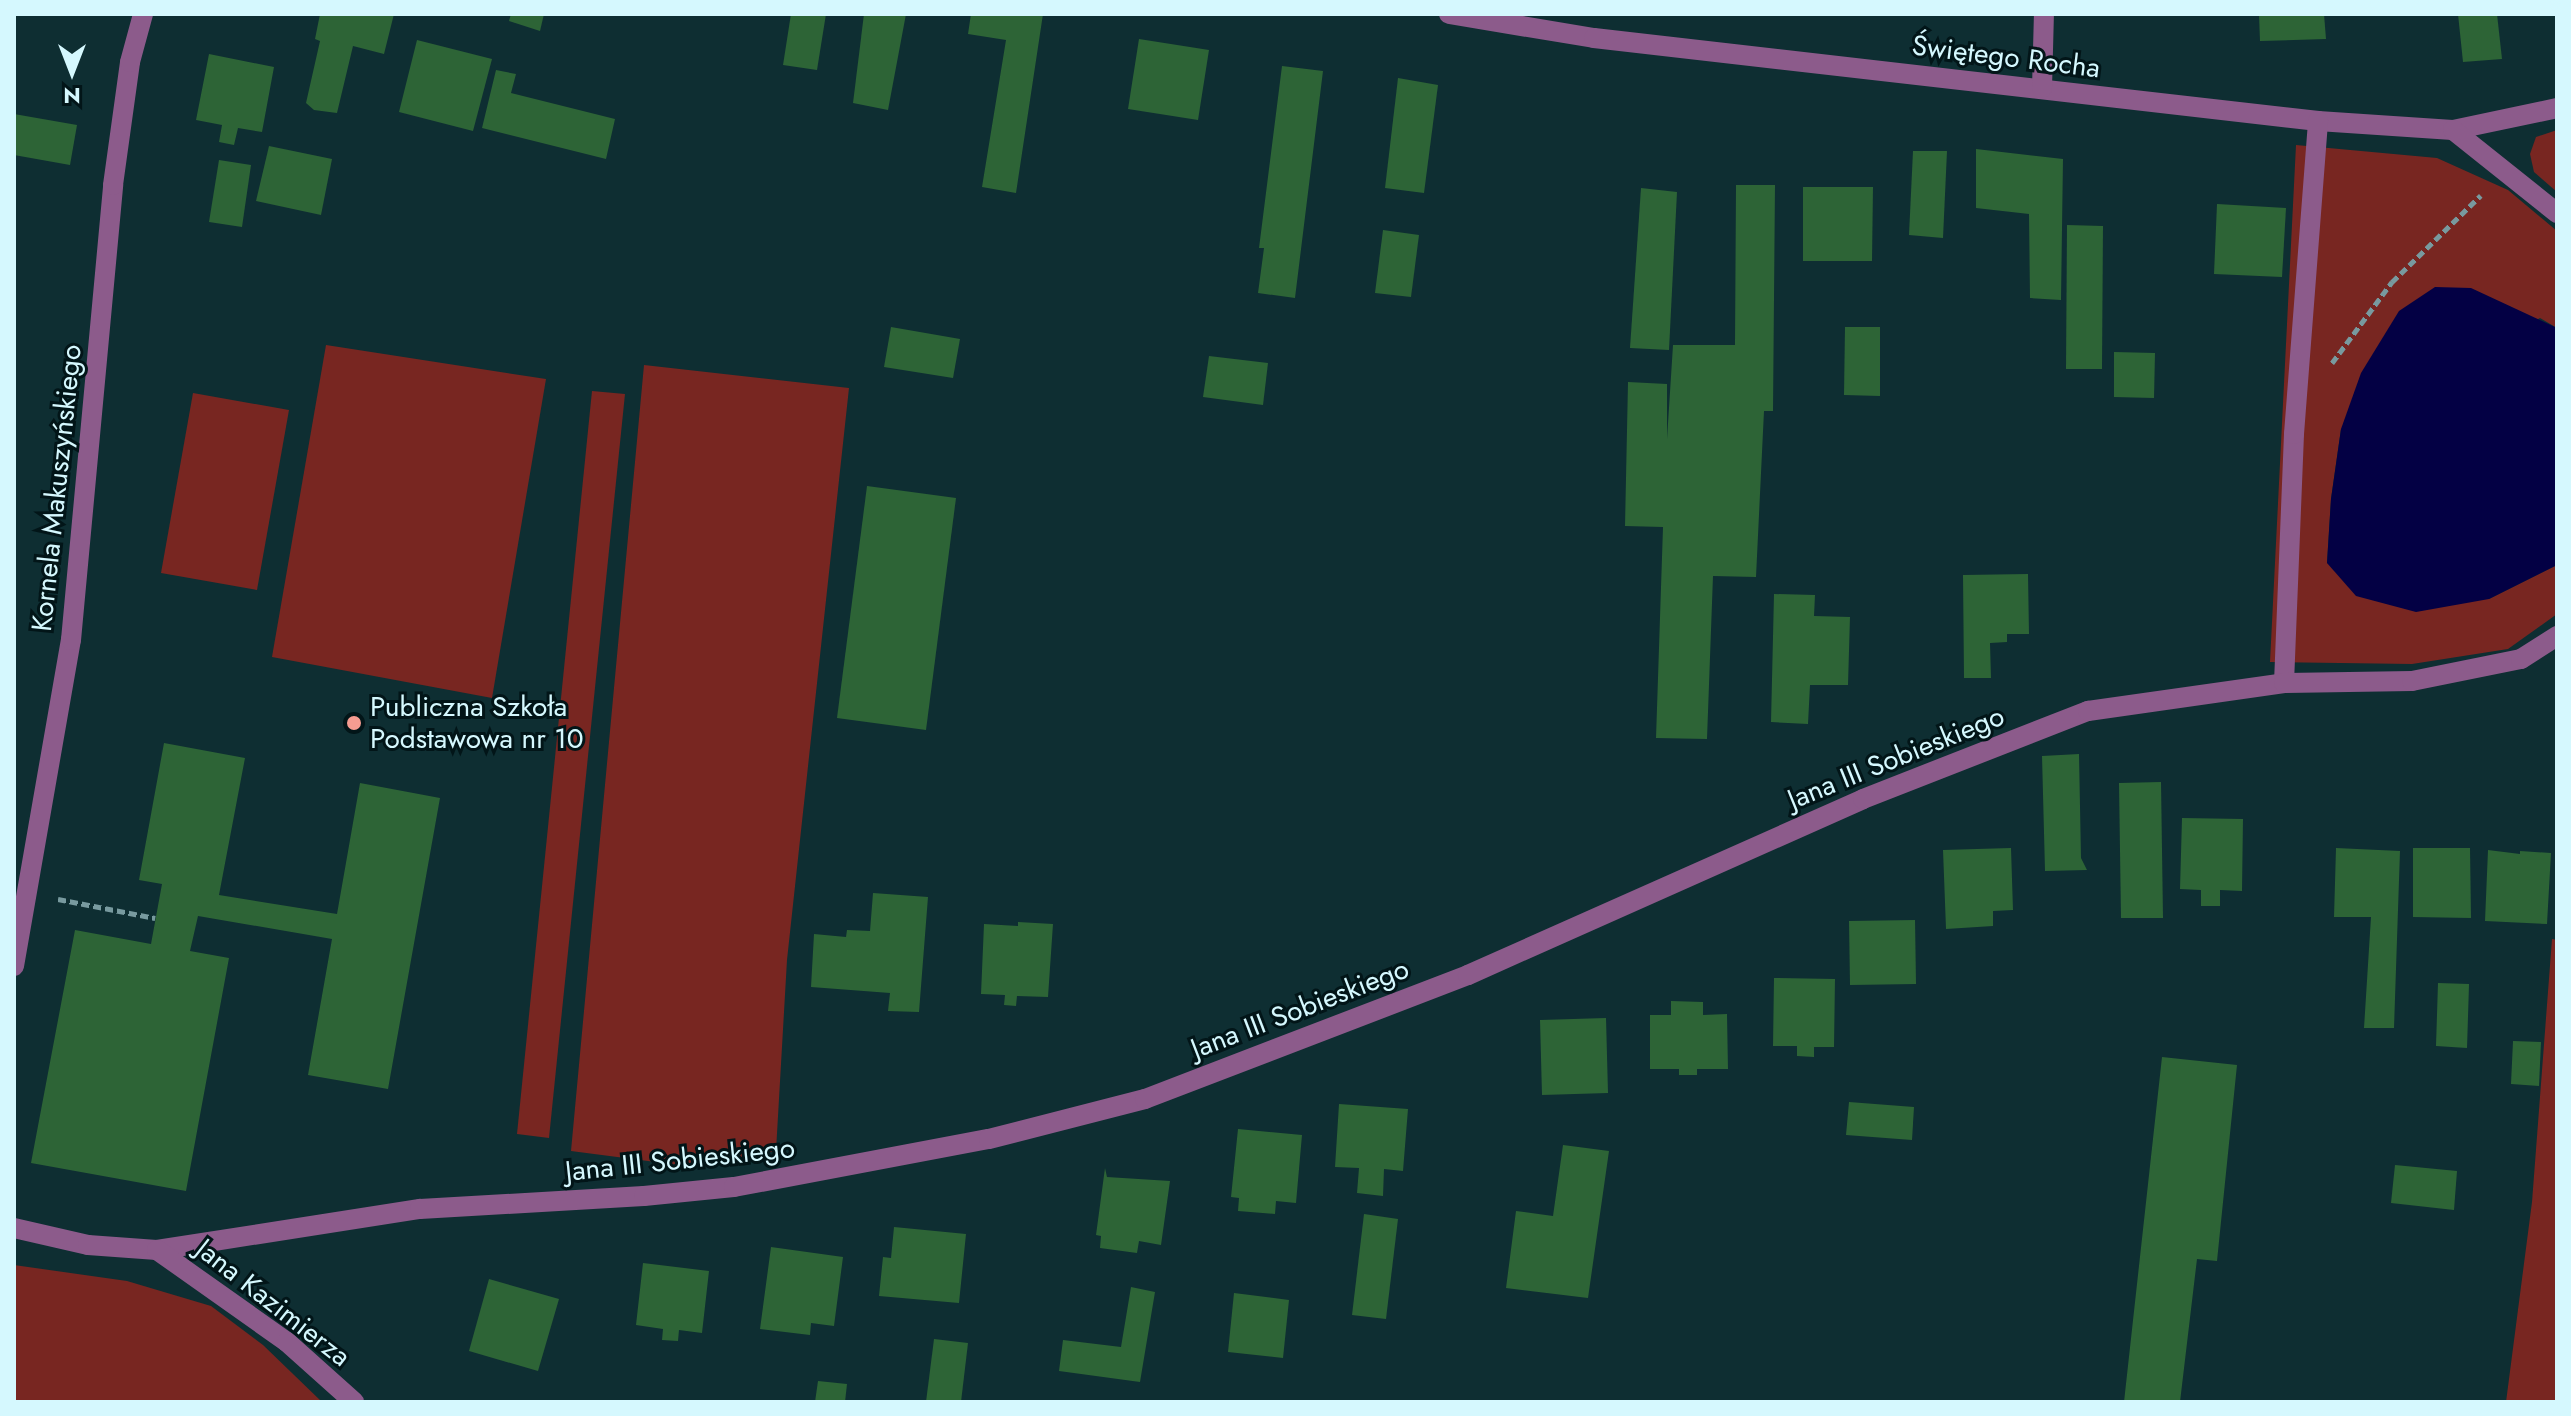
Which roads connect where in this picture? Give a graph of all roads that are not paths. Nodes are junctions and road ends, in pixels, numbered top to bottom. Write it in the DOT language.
graph roads {
  1 [pos="143,14"];
  2 [pos="1449,14"];
  3 [pos="2044,14"];
  4 [pos="2042,88"];
  5 [pos="2557,108"];
  6 [pos="2318,121"];
  7 [pos="2453,130"];
  8 [pos="2557,213"];
  9 [pos="2557,636"];
  10 [pos="2284,683"];
  11 [pos="14,966"];
  12 [pos="14,1228"];
  13 [pos="157,1250"];
  14 [pos="354,1402"];
  1 -- 11 [label="street, Kornela Makuszyńskiego"];
  2 -- 4 [label="street, Świętego Rocha"];
  3 -- 4 [label="street"];
  4 -- 6 [label="street, Świętego Rocha"];
  5 -- 7 [label="street, Świętego Rocha"];
  6 -- 7 [label="street, Świętego Rocha"];
  6 -- 10 [label="street"];
  7 -- 8 [label="street"];
  9 -- 10 [label="street, Jana III Sobieskiego"];
  10 -- 13 [label="street, Jana III Sobieskiego"];
  12 -- 13 [label="street, Jana III Sobieskiego"];
  13 -- 14 [label="street, Jana Kazimierza"];
}
